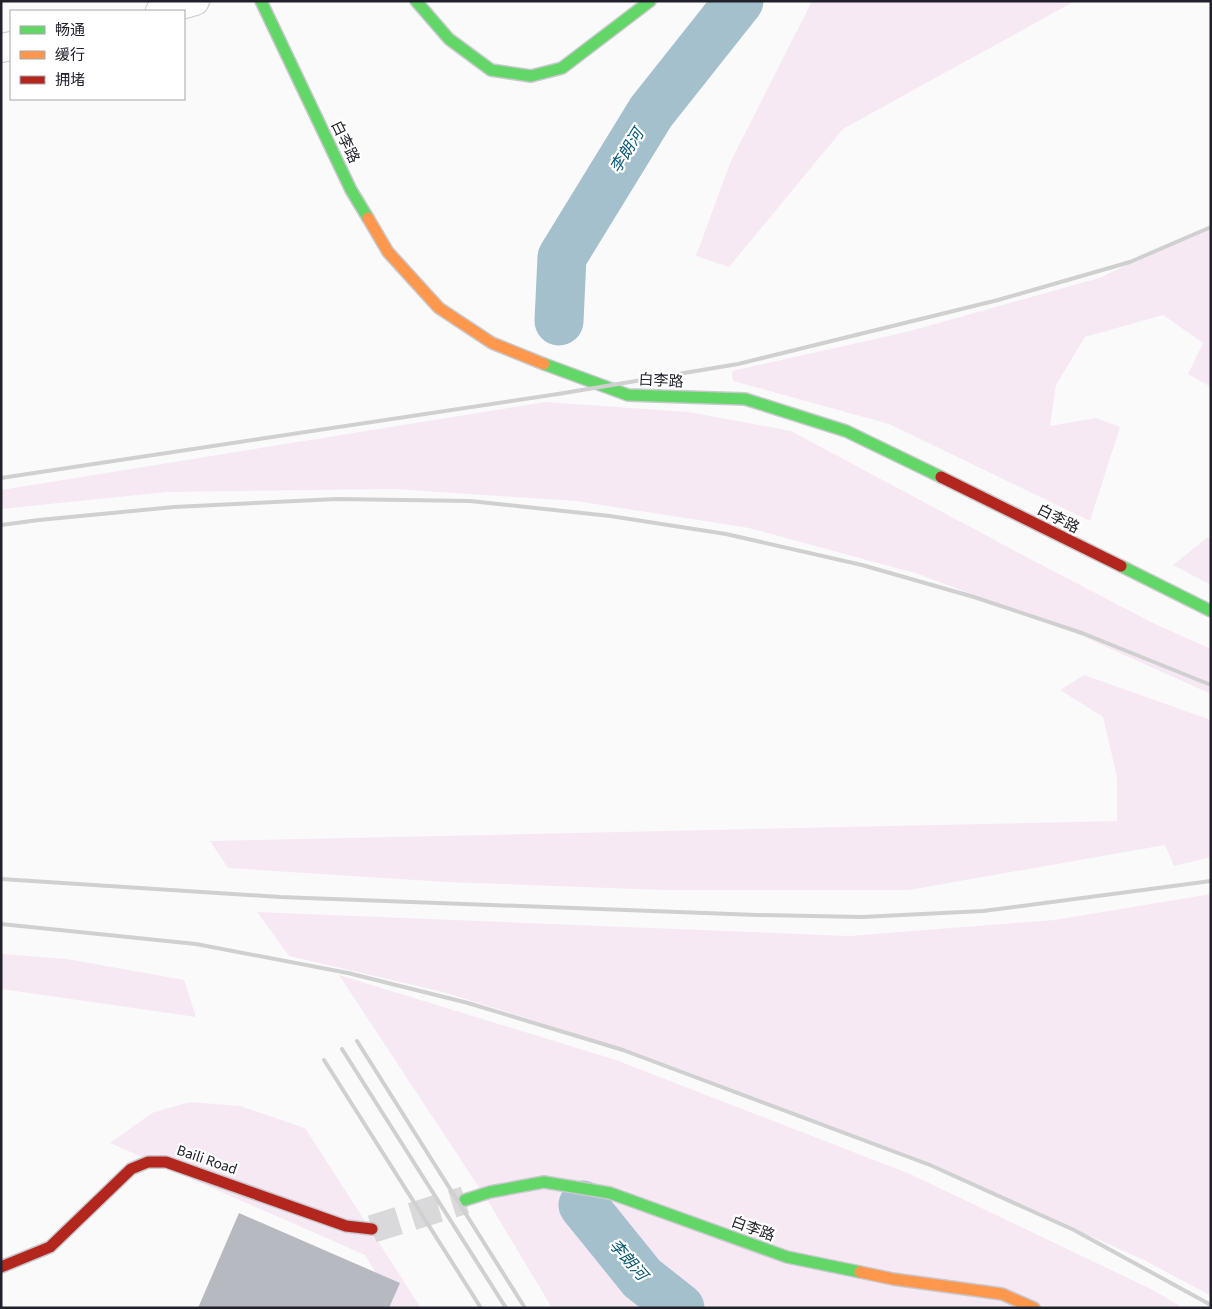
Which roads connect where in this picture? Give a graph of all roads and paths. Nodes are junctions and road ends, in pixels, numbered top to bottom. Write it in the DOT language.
graph roads {
  1 [pos="195,1"];
  2 [pos="261,1"];
  3 [pos="416,1"];
  4 [pos="650,1"];
  5 [pos="164,10"];
  6 [pos="1211,611"];
  7 [pos="465,1200"];
  8 [pos="372,1229"];
  9 [pos="1,1267"];
  10 [pos="1034,1308"];
  1 -- 5 [label="street"];
  2 -- 6 [label="street, 白李路"];
  3 -- 4 [label="street"];
  7 -- 10 [label="street, 白李路"];
  8 -- 9 [label="street, Baili Road"];
}
